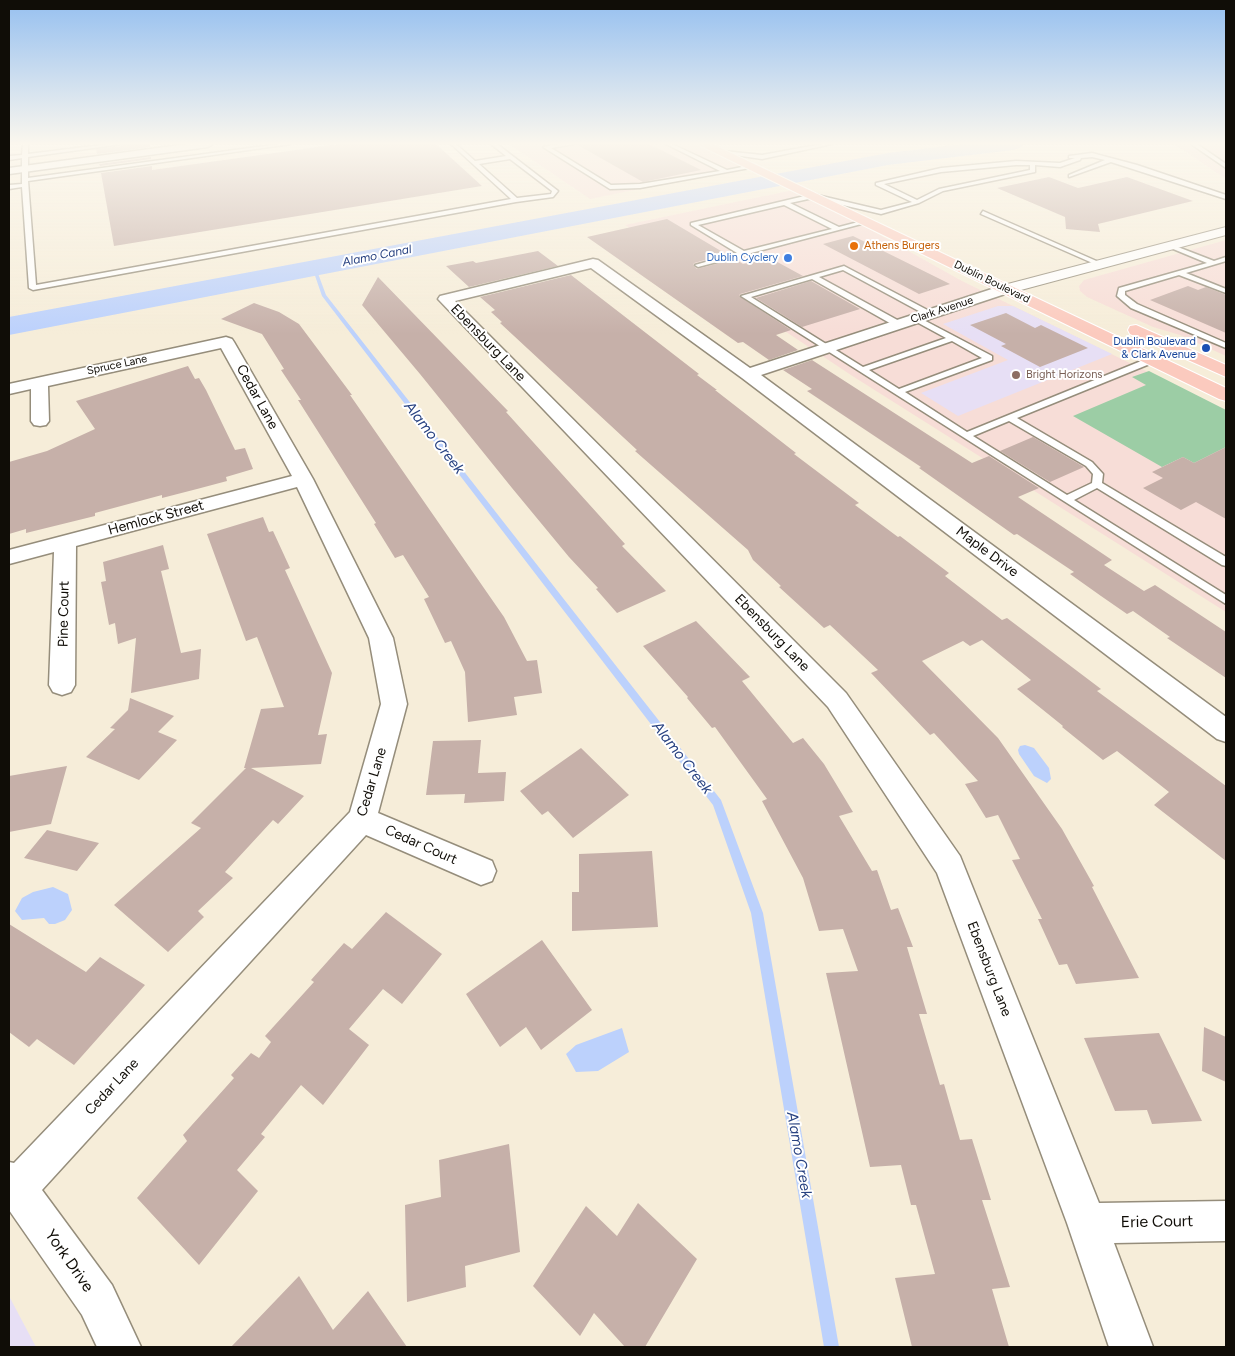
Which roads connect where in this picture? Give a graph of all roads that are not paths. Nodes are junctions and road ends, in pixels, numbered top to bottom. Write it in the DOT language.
graph roads {
  1 [pos="28,207"];
  2 [pos="476,207"];
  3 [pos="766,207"];
  4 [pos="794,207"];
  5 [pos="836,207"];
  6 [pos="865,207"];
  7 [pos="872,207"];
  8 [pos="898,207"];
  9 [pos="878,210"];
  10 [pos="983,213"];
  11 [pos="899,220"];
  12 [pos="866,222"];
  13 [pos="838,229"];
  14 [pos="1226,230"];
  15 [pos="1168,245"];
  16 [pos="742,253"];
  17 [pos="1226,259"];
  18 [pos="1214,263"];
  19 [pos="1099,264"];
  20 [pos="698,265"];
  21 [pos="1180,273"];
  22 [pos="813,277"];
  23 [pos="1010,281"];
  24 [pos="1033,282"];
  25 [pos="1226,291"];
  26 [pos="1056,293"];
  27 [pos="923,316"];
  28 [pos="898,324"];
  29 [pos="1123,324"];
  30 [pos="952,338"];
  31 [pos="226,342"];
  32 [pos="1226,346"];
  33 [pos="827,348"];
  34 [pos="1154,359"];
  35 [pos="862,370"];
  36 [pos="1226,372"];
  37 [pos="748,374"];
  38 [pos="39,382"];
  39 [pos="9,389"];
  40 [pos="898,392"];
  41 [pos="1226,395"];
  42 [pos="1010,418"];
  43 [pos="40,421"];
  44 [pos="966,436"];
  45 [pos="303,479"];
  46 [pos="1097,484"];
  47 [pos="1067,499"];
  48 [pos="65,542"];
  49 [pos="9,557"];
  50 [pos="1226,562"];
  51 [pos="1226,600"];
  52 [pos="62,685"];
  53 [pos="1226,730"];
  54 [pos="362,819"];
  55 [pos="480,871"];
  56 [pos="12,1189"];
  57 [pos="1226,1221"];
  58 [pos="1087,1223"];
  59 [pos="118,1347"];
  60 [pos="1131,1347"];
  1 -- 2 [label="lane"];
  3 -- 16 [label="lane"];
  4 -- 13 [label="lane"];
  5 -- 12 [label="main road, Dublin Boulevard"];
  6 -- 9 [label="lane"];
  7 -- 9 [label="main road"];
  8 -- 9 [label="lane"];
  9 -- 11 [label="main road"];
  10 -- 19 [label="lane"];
  12 -- 13 [label="lane"];
  12 -- 23 [label="main road, Dublin Boulevard"];
  13 -- 16 [label="lane"];
  14 -- 15 [label="street, Clark Avenue"];
  15 -- 18 [label="lane"];
  15 -- 19 [label="street, Clark Avenue"];
  16 -- 20 [label="lane"];
  17 -- 18 [label="lane"];
  18 -- 21 [label="lane"];
  19 -- 24 [label="street, Clark Avenue"];
  21 -- 25 [label="lane"];
  21 -- 32 [label="lane"];
  22 -- 27 [label="lane"];
  22 -- 28 [label="lane"];
  22 -- 33 [label="lane"];
  23 -- 24 [label="street, Clark Avenue"];
  23 -- 27 [label="street, Clark Avenue"];
  23 -- 34 [label="main road, Dublin Boulevard"];
  24 -- 26 [label="main road, Dublin Boulevard"];
  27 -- 28 [label="street, Clark Avenue"];
  27 -- 30 [label="lane"];
  28 -- 33 [label="street, Clark Avenue"];
  29 -- 36 [label="main road"];
  30 -- 35 [label="lane"];
  30 -- 40 [label="lane"];
  31 -- 38 [label="street, Spruce Lane"];
  31 -- 45 [label="street, Cedar Lane"];
  33 -- 35 [label="lane"];
  33 -- 37 [label="street, Clark Avenue"];
  34 -- 41 [label="main road, Dublin Boulevard"];
  34 -- 42 [label="lane"];
  35 -- 40 [label="lane"];
  37 -- 53 [label="street, Maple Drive"];
  37 -- 58 [label="street, Ebensburg Lane"];
  38 -- 39 [label="street, Spruce Lane"];
  38 -- 43 [label="street"];
  40 -- 44 [label="lane"];
  42 -- 44 [label="lane"];
  42 -- 46 [label="lane"];
  44 -- 47 [label="lane"];
  45 -- 48 [label="street, Hemlock Street"];
  45 -- 54 [label="street, Cedar Lane"];
  46 -- 47 [label="lane"];
  46 -- 50 [label="lane"];
  47 -- 51 [label="lane"];
  48 -- 49 [label="street, Hemlock Street"];
  48 -- 52 [label="street, Pine Court"];
  54 -- 55 [label="street, Cedar Court"];
  54 -- 56 [label="street, Cedar Lane"];
  56 -- 59 [label="street, York Drive"];
  57 -- 58 [label="street, Erie Court"];
  58 -- 60 [label="street, Ebensburg Lane"];
}
